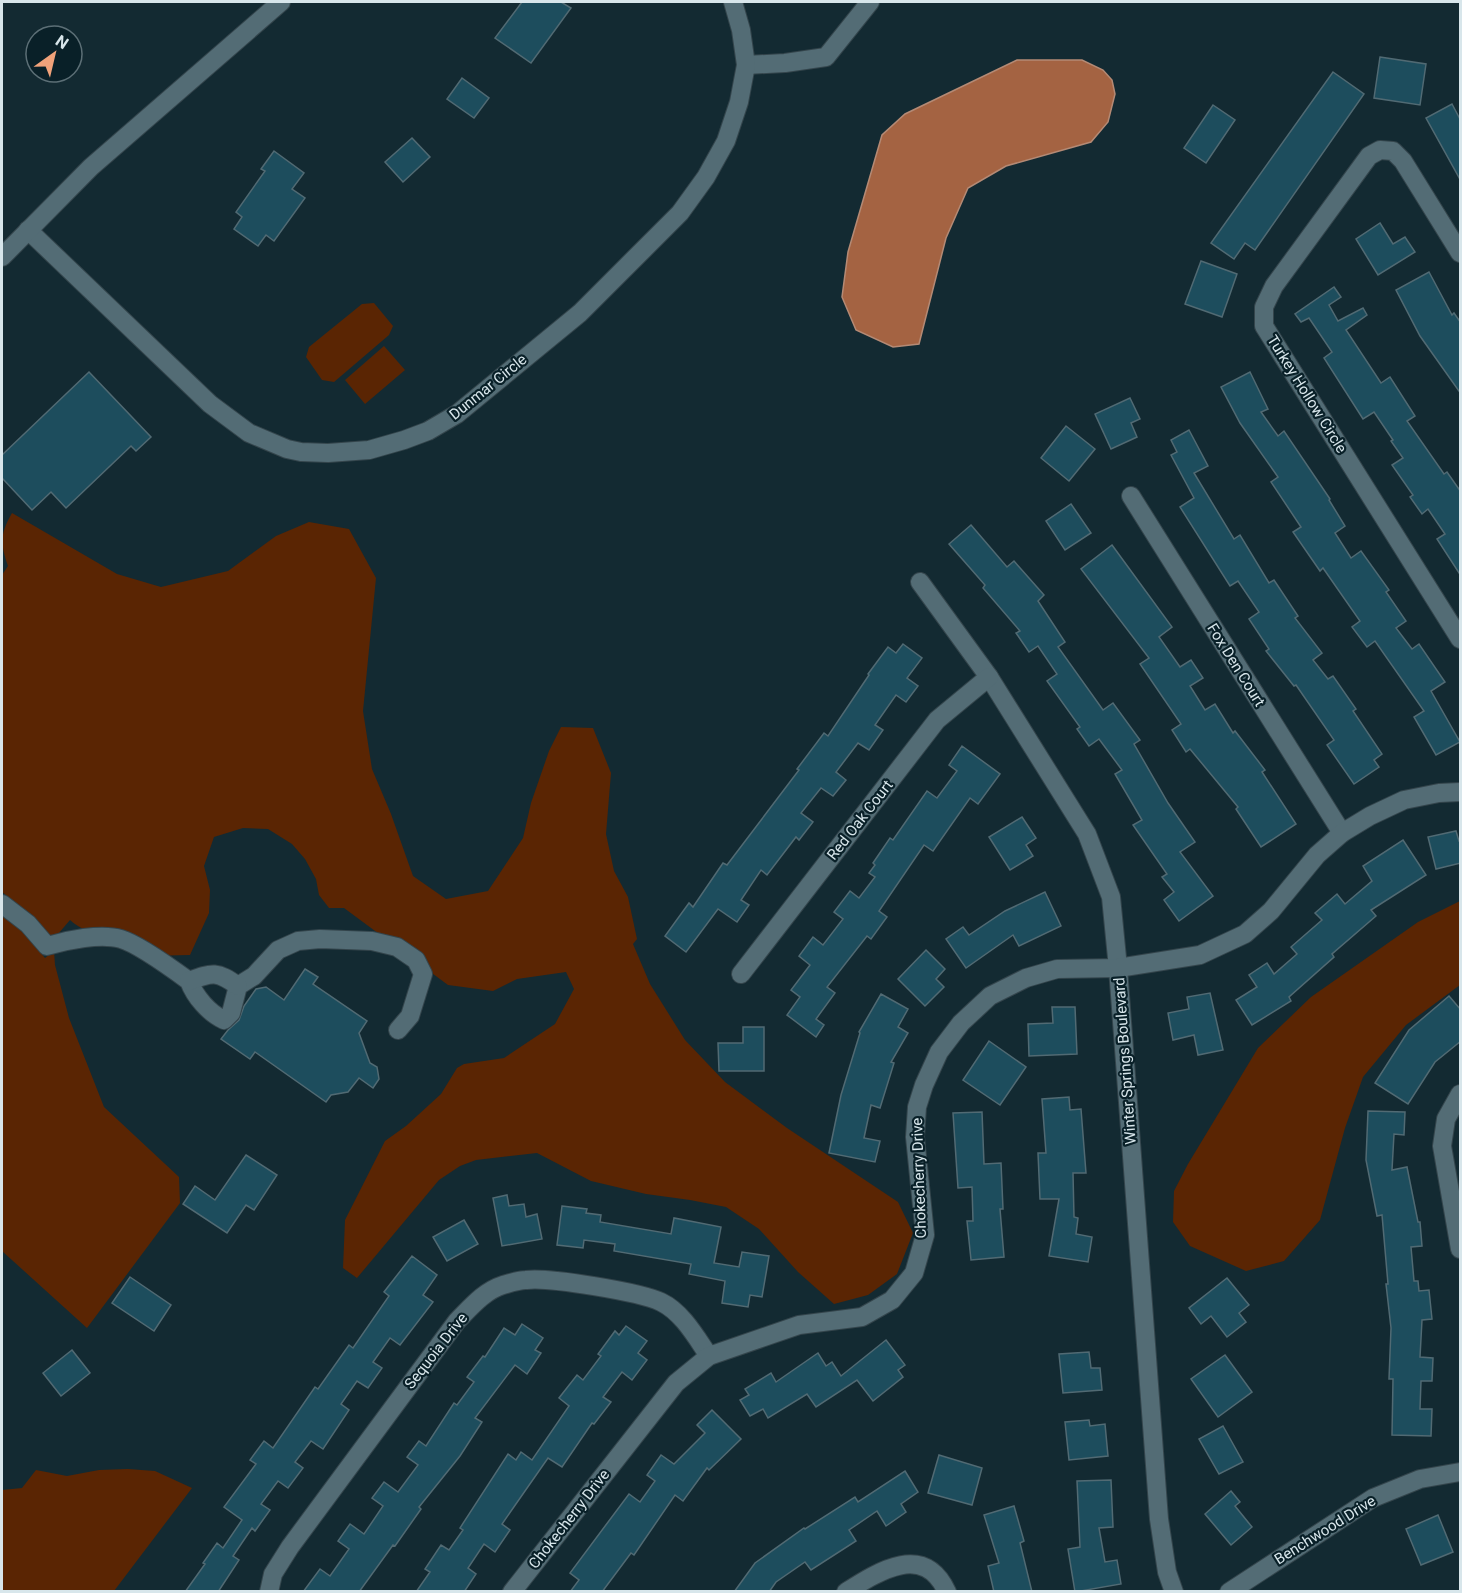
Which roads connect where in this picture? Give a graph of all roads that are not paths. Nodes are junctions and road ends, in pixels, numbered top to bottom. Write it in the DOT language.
graph roads {
  1 [pos="281,2"];
  2 [pos="733,2"];
  3 [pos="870,2"];
  4 [pos="746,65"];
  5 [pos="28,230"];
  6 [pos="1461,254"];
  7 [pos="2,257"];
  8 [pos="1131,496"];
  9 [pos="920,582"];
  10 [pos="1461,639"];
  11 [pos="989,677"];
  12 [pos="1461,792"];
  13 [pos="1342,833"];
  14 [pos="2,904"];
  15 [pos="1118,968"];
  16 [pos="741,974"];
  17 [pos="189,981"];
  18 [pos="238,986"];
  19 [pos="398,1030"];
  20 [pos="1461,1094"];
  21 [pos="1461,1249"];
  22 [pos="710,1356"];
  23 [pos="1461,1472"];
  24 [pos="269,1592"];
  25 [pos="512,1592"];
  26 [pos="846,1592"];
  27 [pos="947,1592"];
  28 [pos="1174,1592"];
  29 [pos="1229,1592"];
  1 -- 5 [label="street"];
  2 -- 4 [label="street, Dunmar Circle"];
  3 -- 4 [label="street"];
  4 -- 5 [label="street, Dunmar Circle"];
  5 -- 7 [label="street"];
  6 -- 10 [label="street, Turkey Hollow Circle"];
  8 -- 13 [label="street, Fox Den Court"];
  9 -- 11 [label="street, Winter Springs Boulevard"];
  11 -- 15 [label="street, Winter Springs Boulevard"];
  11 -- 16 [label="street, Red Oak Court"];
  12 -- 13 [label="street, Chokecherry Drive"];
  13 -- 15 [label="street, Chokecherry Drive"];
  14 -- 17 [label="street"];
  15 -- 22 [label="street, Chokecherry Drive"];
  15 -- 28 [label="street, Winter Springs Boulevard"];
  17 -- 18 [label="street"];
  17 -- 18 [label="street"];
  18 -- 19 [label="street"];
  20 -- 21 [label="street"];
  22 -- 24 [label="street, Sequoia Drive"];
  22 -- 25 [label="street, Chokecherry Drive"];
  23 -- 29 [label="street, Benchwood Drive"];
  26 -- 27 [label="street"];
}
